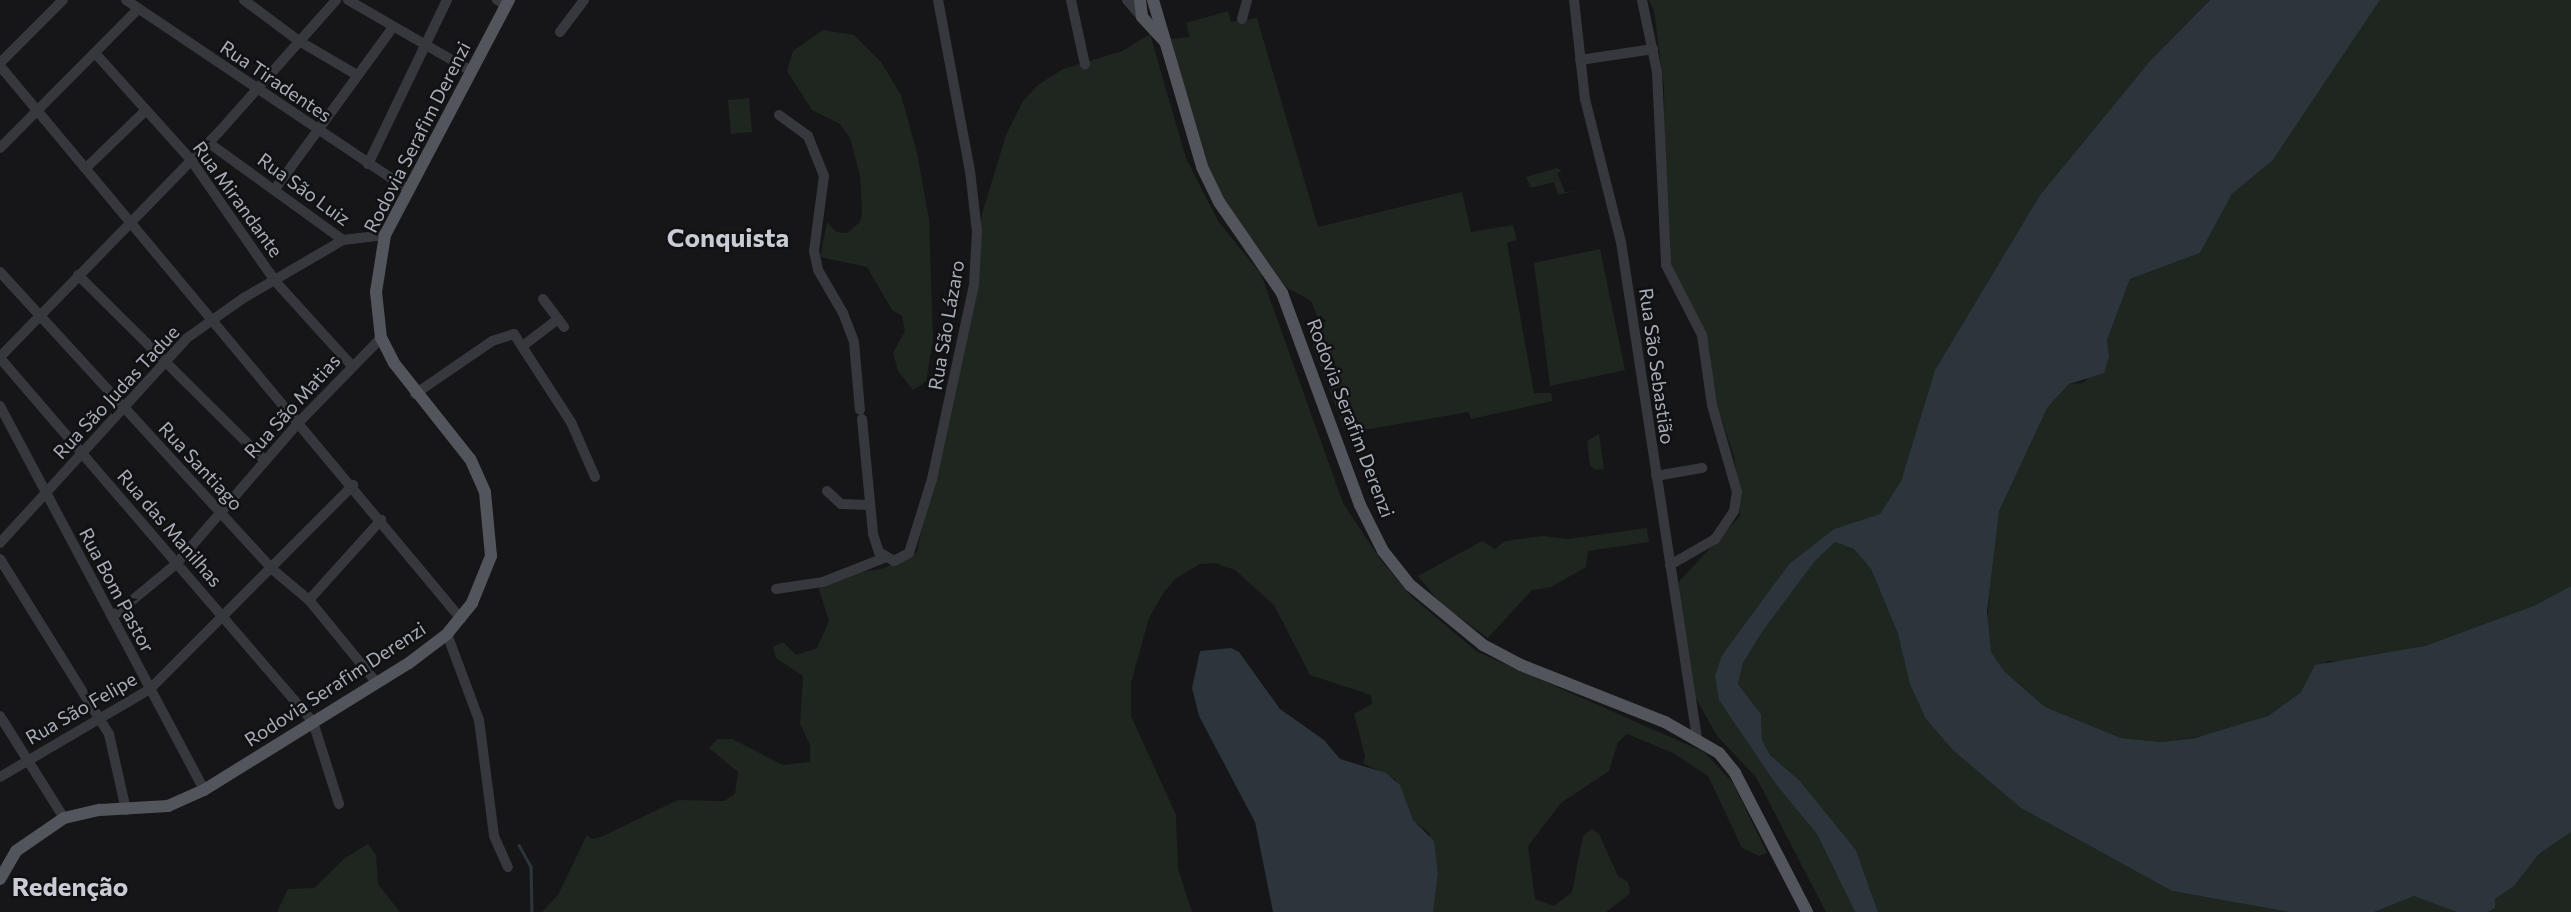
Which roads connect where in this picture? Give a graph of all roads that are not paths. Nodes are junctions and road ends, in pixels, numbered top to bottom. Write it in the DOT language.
graph roads {
  1 [pos="63,0"];
  2 [pos="126,0"];
  3 [pos="244,0"];
  4 [pos="336,0"];
  5 [pos="348,0"];
  6 [pos="447,0"];
  7 [pos="584,0"];
  8 [pos="938,0"];
  9 [pos="1071,0"];
  10 [pos="1128,0"];
  11 [pos="1140,0"];
  12 [pos="1153,0"];
  13 [pos="1247,0"];
  14 [pos="1574,0"];
  15 [pos="1642,0"];
  16 [pos="504,2"];
  17 [pos="138,9"];
  18 [pos="1142,17"];
  19 [pos="1242,19"];
  20 [pos="393,27"];
  21 [pos="560,32"];
  22 [pos="299,41"];
  23 [pos="1166,44"];
  24 [pos="427,46"];
  25 [pos="1653,50"];
  26 [pos="94,54"];
  27 [pos="1580,60"];
  28 [pos="0,65"];
  29 [pos="1085,65"];
  30 [pos="471,71"];
  31 [pos="357,75"];
  32 [pos="256,89"];
  33 [pos="38,110"];
  34 [pos="146,110"];
  35 [pos="779,115"];
  36 [pos="317,130"];
  37 [pos="209,143"];
  38 [pos="0,148"];
  39 [pos="191,160"];
  40 [pos="368,164"];
  41 [pos="86,167"];
  42 [pos="275,189"];
  43 [pos="409,190"];
  44 [pos="130,220"];
  45 [pos="385,235"];
  46 [pos="343,240"];
  47 [pos="0,272"];
  48 [pos="78,275"];
  49 [pos="275,281"];
  50 [pos="543,299"];
  51 [pos="43,313"];
  52 [pos="212,319"];
  53 [pos="381,338"];
  54 [pos="524,345"];
  55 [pos="0,357"];
  56 [pos="164,360"];
  57 [pos="352,366"];
  58 [pos="414,392"];
  59 [pos="0,406"];
  60 [pos="123,407"];
  61 [pos="300,421"];
  62 [pos="82,453"];
  63 [pos="265,461"];
  64 [pos="1702,468"];
  65 [pos="1656,476"];
  66 [pos="595,477"];
  67 [pos="353,485"];
  68 [pos="827,491"];
  69 [pos="46,494"];
  70 [pos="868,505"];
  71 [pos="220,513"];
  72 [pos="381,520"];
  73 [pos="0,543"];
  74 [pos="0,559"];
  75 [pos="889,559"];
  76 [pos="176,564"];
  77 [pos="1670,565"];
  78 [pos="272,569"];
  79 [pos="776,589"];
  80 [pos="309,600"];
  81 [pos="112,617"];
  82 [pos="226,617"];
  83 [pos="461,619"];
  84 [pos="447,634"];
  85 [pos="377,683"];
  86 [pos="150,689"];
  87 [pos="0,716"];
  88 [pos="100,719"];
  89 [pos="313,722"];
  90 [pos="1697,738"];
  91 [pos="28,760"];
  92 [pos="0,777"];
  93 [pos="204,790"];
  94 [pos="339,804"];
  95 [pos="126,810"];
  96 [pos="64,818"];
  97 [pos="509,867"];
  98 [pos="0,878"];
  99 [pos="1807,912"];
  1 -- 28 [label="street"];
  2 -- 17 [label="street, Rua Tiradentes"];
  3 -- 22 [label="street"];
  4 -- 22 [label="street"];
  5 -- 20 [label="street"];
  6 -- 24 [label="street"];
  7 -- 21 [label="street"];
  8 -- 75 [label="street, Rua São Lázaro"];
  9 -- 29 [label="street"];
  10 -- 18 [label="street"];
  11 -- 18 [label="main road"];
  12 -- 23 [label="main road, Rodovia Serafim Derenzi"];
  13 -- 19 [label="street"];
  14 -- 27 [label="street, Rua São Sebastião"];
  15 -- 25 [label="street"];
  16 -- 30 [label="main road, Rodovia Serafim Derenzi"];
  17 -- 26 [label="street"];
  17 -- 32 [label="street, Rua Tiradentes"];
  18 -- 23 [label="main road"];
  20 -- 24 [label="street"];
  20 -- 31 [label="street"];
  22 -- 31 [label="street"];
  22 -- 32 [label="street"];
  23 -- 90 [label="main road, Rodovia Serafim Derenzi"];
  24 -- 30 [label="street"];
  24 -- 40 [label="street"];
  25 -- 27 [label="street"];
  25 -- 77 [label="street"];
  26 -- 33 [label="street"];
  26 -- 34 [label="street, Rua Mirandante"];
  27 -- 65 [label="street, Rua São Sebastião"];
  28 -- 33 [label="street"];
  30 -- 43 [label="main road, Rodovia Serafim Derenzi"];
  31 -- 36 [label="street"];
  32 -- 36 [label="street, Rua Tiradentes"];
  32 -- 37 [label="street"];
  33 -- 38 [label="street"];
  33 -- 41 [label="street"];
  34 -- 39 [label="street, Rua Mirandante"];
  34 -- 41 [label="street"];
  35 -- 70 [label="street"];
  36 -- 40 [label="street, Rua Tiradentes"];
  36 -- 42 [label="street"];
  37 -- 39 [label="street"];
  37 -- 42 [label="street, Rua São Luiz"];
  39 -- 44 [label="street"];
  39 -- 49 [label="street, Rua Mirandante"];
  40 -- 43 [label="street, Rua Tiradentes"];
  41 -- 44 [label="street"];
  42 -- 46 [label="street, Rua São Luiz"];
  43 -- 45 [label="main road, Rodovia Serafim Derenzi"];
  44 -- 48 [label="street"];
  44 -- 52 [label="street"];
  45 -- 46 [label="street, Rua São Luiz"];
  45 -- 53 [label="main road, Rodovia Serafim Derenzi"];
  46 -- 49 [label="street, Rua São Judas Tadue"];
  47 -- 51 [label="street, Rua Santiago"];
  48 -- 51 [label="street"];
  48 -- 56 [label="street"];
  49 -- 52 [label="street, Rua São Judas Tadue"];
  49 -- 57 [label="street, Rua Mirandante"];
  50 -- 54 [label="street"];
  51 -- 55 [label="street"];
  51 -- 60 [label="street, Rua Santiago"];
  52 -- 56 [label="street, Rua São Judas Tadue"];
  52 -- 61 [label="street"];
  53 -- 57 [label="street, Rua São Matias"];
  53 -- 58 [label="main road, Rodovia Serafim Derenzi"];
  54 -- 58 [label="street"];
  54 -- 66 [label="street"];
  55 -- 62 [label="street, Rua das Manilhas"];
  56 -- 60 [label="street, Rua São Judas Tadue"];
  56 -- 63 [label="street"];
  57 -- 61 [label="street, Rua São Matias"];
  58 -- 83 [label="main road, Rodovia Serafim Derenzi"];
  59 -- 69 [label="street, Rua Bom Pastor"];
  60 -- 62 [label="street, Rua São Judas Tadue"];
  60 -- 71 [label="street, Rua Santiago"];
  61 -- 63 [label="street, Rua São Matias"];
  61 -- 67 [label="street"];
  62 -- 69 [label="street, Rua São Judas Tadue"];
  62 -- 76 [label="street, Rua das Manilhas"];
  63 -- 71 [label="street, Rua São Matias"];
  64 -- 65 [label="street"];
  65 -- 77 [label="street, Rua São Sebastião"];
  67 -- 72 [label="street"];
  67 -- 78 [label="street, Rua São Felipe"];
  68 -- 70 [label="street"];
  69 -- 73 [label="street, Rua São Judas Tadue"];
  69 -- 81 [label="street, Rua Bom Pastor"];
  70 -- 75 [label="street"];
  71 -- 76 [label="street, Rua São Matias"];
  71 -- 78 [label="street, Rua Santiago"];
  72 -- 80 [label="street"];
  72 -- 83 [label="street"];
  74 -- 88 [label="street"];
  75 -- 79 [label="street"];
  76 -- 81 [label="street, Rua São Matias"];
  76 -- 82 [label="street, Rua das Manilhas"];
  77 -- 90 [label="street, Rua São Sebastião"];
  78 -- 80 [label="street, Rua Santiago"];
  78 -- 82 [label="street, Rua São Felipe"];
  80 -- 85 [label="street, Rua Santiago"];
  81 -- 86 [label="street, Rua Bom Pastor"];
  82 -- 86 [label="street, Rua São Felipe"];
  82 -- 89 [label="street, Rua das Manilhas"];
  83 -- 84 [label="main road, Rodovia Serafim Derenzi"];
  84 -- 85 [label="main road, Rodovia Serafim Derenzi"];
  84 -- 97 [label="street"];
  85 -- 89 [label="main road, Rodovia Serafim Derenzi"];
  86 -- 88 [label="street, Rua São Felipe"];
  86 -- 93 [label="street, Rua Bom Pastor"];
  87 -- 91 [label="street"];
  88 -- 91 [label="street, Rua São Felipe"];
  88 -- 95 [label="street"];
  89 -- 93 [label="main road, Rodovia Serafim Derenzi"];
  89 -- 94 [label="street"];
  90 -- 99 [label="main road, Rodovia Serafim Derenzi"];
  91 -- 92 [label="street, Rua São Felipe"];
  91 -- 96 [label="street"];
  93 -- 95 [label="main road, Rodovia Serafim Derenzi"];
  95 -- 96 [label="main road, Rodovia Serafim Derenzi"];
  96 -- 98 [label="main road, Rodovia Serafim Derenzi"];
}
